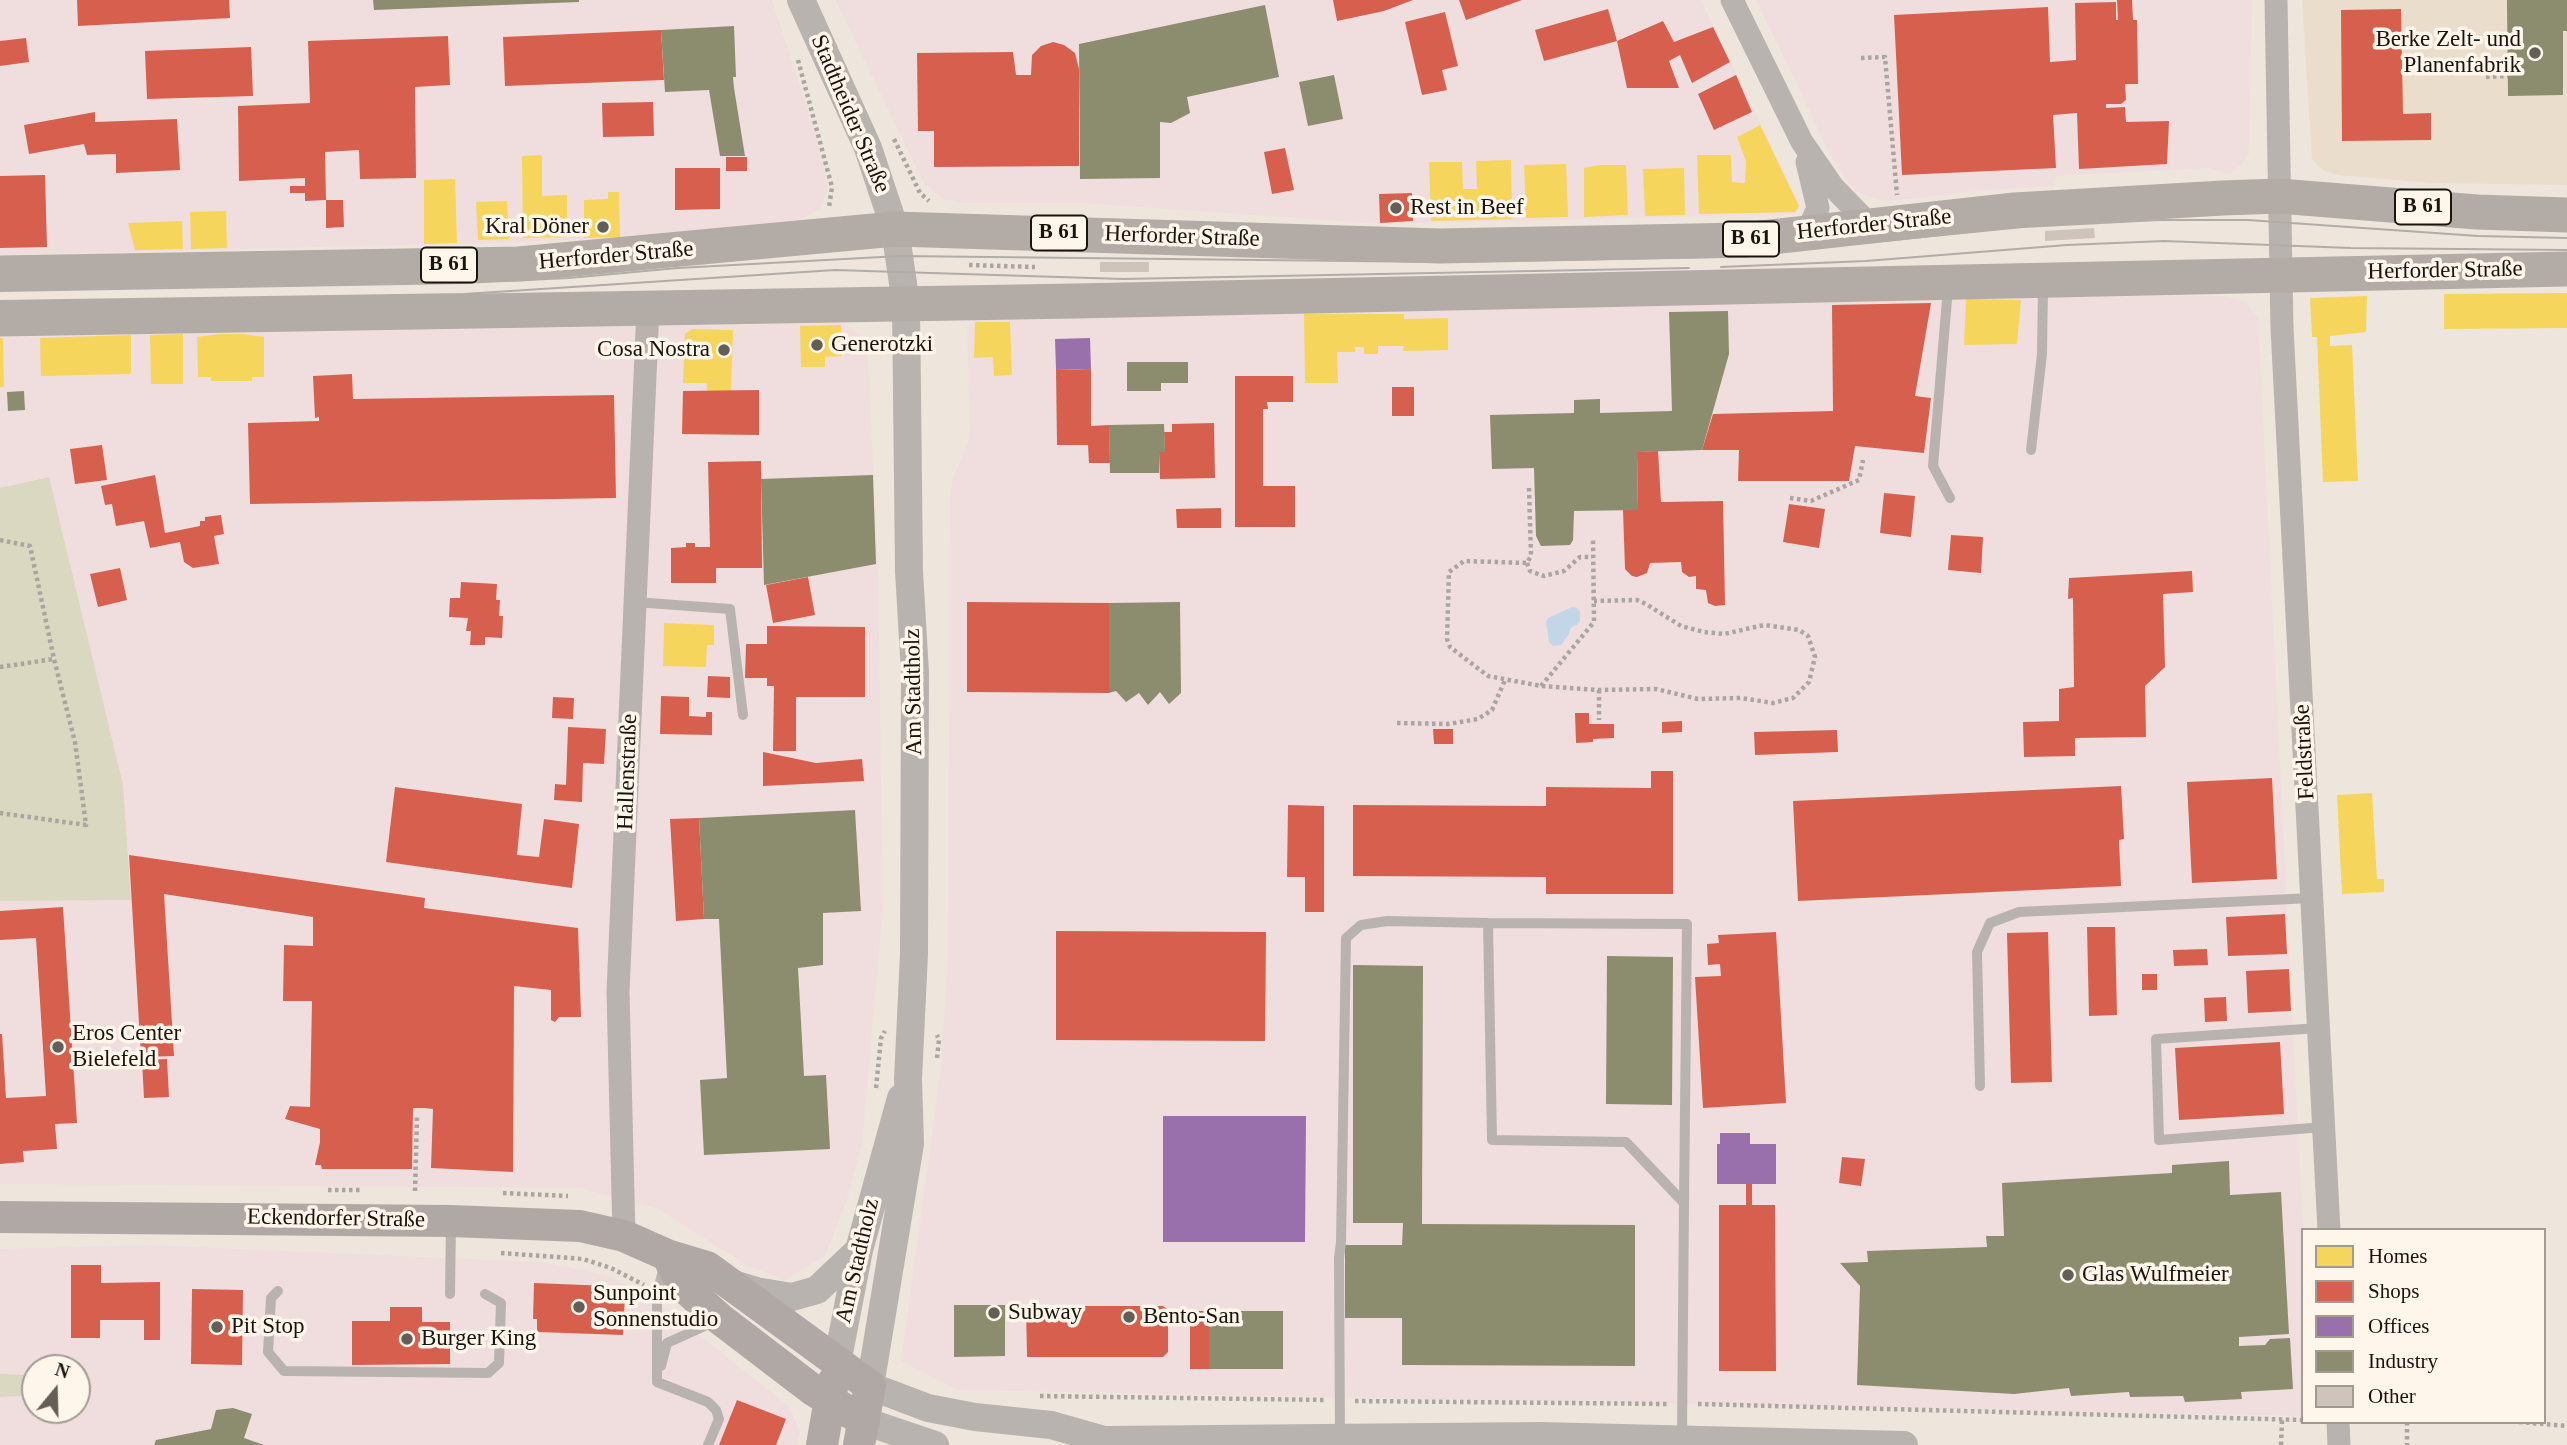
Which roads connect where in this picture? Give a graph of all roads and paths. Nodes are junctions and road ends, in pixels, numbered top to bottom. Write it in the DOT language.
graph roads {
  1 [pos="801,0"];
  2 [pos="1732,0"];
  3 [pos="2276,0"];
  4 [pos="796,52"];
  5 [pos="1861,58"];
  6 [pos="2508,76"];
  7 [pos="2486,77"];
  8 [pos="1802,142"];
  9 [pos="2279,196"];
  10 [pos="826,212"];
  11 [pos="2567,215"];
  12 [pos="1884,216"];
  13 [pos="895,229"];
  14 [pos="1808,232"];
  15 [pos="969,265"];
  16 [pos="1035,267"];
  17 [pos="2567,268"];
  18 [pos="0,273"];
  19 [pos="2280,274"];
  20 [pos="2043,279"];
  21 [pos="1948,281"];
  22 [pos="905,304"];
  23 [pos="648,308"];
  24 [pos="0,319"];
  25 [pos="2031,450"];
  26 [pos="1863,460"];
  27 [pos="1528,488"];
  28 [pos="1790,498"];
  29 [pos="1950,498"];
  30 [pos="0,540"];
  31 [pos="1593,540"];
  32 [pos="1592,557"];
  33 [pos="1527,563"];
  34 [pos="1594,601"];
  35 [pos="635,602"];
  36 [pos="54,659"];
  37 [pos="0,667"];
  38 [pos="1505,680"];
  39 [pos="1541,686"];
  40 [pos="1599,690"];
  41 [pos="743,715"];
  42 [pos="1599,720"];
  43 [pos="1397,723"];
  44 [pos="0,813"];
  45 [pos="2313,898"];
  46 [pos="1488,923"];
  47 [pos="2319,1028"];
  48 [pos="908,1079"];
  49 [pos="1980,1086"];
  50 [pos="417,1117"];
  51 [pos="2324,1127"];
  52 [pos="415,1191"];
  53 [pos="1684,1202"];
  54 [pos="0,1217"];
  55 [pos="451,1221"];
  56 [pos="2329,1228"];
  57 [pos="624,1236"];
  58 [pos="859,1250"];
  59 [pos="493,1252"];
  60 [pos="667,1255"];
  61 [pos="726,1281"];
  62 [pos="278,1292"];
  63 [pos="657,1293"];
  64 [pos="450,1294"];
  65 [pos="485,1294"];
  66 [pos="720,1319"];
  67 [pos="836,1363"];
  68 [pos="657,1382"];
  69 [pos="870,1386"];
  70 [pos="1037,1396"];
  71 [pos="1339,1401"];
  72 [pos="830,1402"];
  73 [pos="1684,1404"];
  74 [pos="2283,1420"];
  75 [pos="2301,1420"];
  76 [pos="2338,1424"];
  77 [pos="2407,1424"];
  78 [pos="2543,1424"];
  79 [pos="2567,1426"];
  80 [pos="861,1433"];
  81 [pos="1340,1438"];
  82 [pos="1682,1440"];
  83 [pos="1094,1442"];
  84 [pos="1725,1443"];
  85 [pos="1765,1443"];
  86 [pos="1843,1444"];
  87 [pos="708,1445"];
  88 [pos="821,1445"];
  89 [pos="935,1445"];
  90 [pos="1904,1445"];
  91 [pos="2281,1445"];
  92 [pos="2339,1445"];
  93 [pos="2407,1445"];
  1 -- 13 [label="street, Stadtheider Straße"];
  2 -- 8 [label="street"];
  3 -- 9 [label="street"];
  4 -- 10 [label="path"];
  5 -- 12 [label="path"];
  6 -- 7 [label="path"];
  8 -- 12 [label="street"];
  8 -- 14 [label="street"];
  9 -- 11 [label="main road, Herforder Straße / B 61"];
  9 -- 12 [label="main road, Herforder Straße / B 61"];
  9 -- 19 [label="street"];
  12 -- 14 [label="main road, Herforder Straße / B 61"];
  13 -- 14 [label="main road, Herforder Straße / B 61"];
  13 -- 18 [label="main road, Herforder Straße / B 61"];
  13 -- 22 [label="street, Stadtheider Straße"];
  15 -- 16 [label="path"];
  17 -- 19 [label="main road, Herforder Straße / B 61"];
  19 -- 20 [label="main road, Herforder Straße / B 61"];
  19 -- 45 [label="street, Feldstraße"];
  20 -- 21 [label="main road, Herforder Straße / B 61"];
  20 -- 25 [label="lane"];
  21 -- 22 [label="main road, Herforder Straße / B 61"];
  21 -- 29 [label="lane"];
  22 -- 23 [label="main road, Herforder Straße / B 61"];
  22 -- 48 [label="street, Am Stadtholz"];
  23 -- 24 [label="main road, Herforder Straße / B 61"];
  23 -- 35 [label="street, Hallenstraße"];
  26 -- 28 [label="path"];
  27 -- 33 [label="path"];
  30 -- 36 [label="path"];
  31 -- 32 [label="path"];
  32 -- 33 [label="path"];
  32 -- 34 [label="path"];
  33 -- 38 [label="path"];
  34 -- 39 [label="path"];
  34 -- 40 [label="path"];
  35 -- 41 [label="lane"];
  35 -- 57 [label="street, Hallenstraße"];
  36 -- 37 [label="path"];
  36 -- 44 [label="path"];
  38 -- 39 [label="path"];
  38 -- 43 [label="path"];
  39 -- 40 [label="path"];
  40 -- 42 [label="path"];
  45 -- 47 [label="street, Feldstraße"];
  45 -- 49 [label="lane"];
  46 -- 53 [label="lane"];
  46 -- 53 [label="lane"];
  46 -- 71 [label="lane"];
  47 -- 51 [label="street, Feldstraße"];
  47 -- 51 [label="lane"];
  48 -- 58 [label="street, Am Stadtholz"];
  48 -- 69 [label="street, Am Stadtholz"];
  50 -- 52 [label="path"];
  51 -- 56 [label="street, Feldstraße"];
  53 -- 73 [label="lane"];
  54 -- 55 [label="main road, Eckendorfer Straße"];
  55 -- 57 [label="main road, Eckendorfer Straße"];
  55 -- 64 [label="lane"];
  57 -- 60 [label="main road, Eckendorfer Straße"];
  58 -- 61 [label="street"];
  58 -- 67 [label="street, Am Stadtholz"];
  59 -- 63 [label="path"];
  60 -- 61 [label="main road, Eckendorfer Straße"];
  60 -- 63 [label="lane"];
  60 -- 66 [label="main road"];
  61 -- 67 [label="main road, Eckendorfer Straße"];
  62 -- 65 [label="lane"];
  63 -- 68 [label="lane"];
  66 -- 68 [label="lane"];
  66 -- 72 [label="main road"];
  67 -- 69 [label="main road, Eckendorfer Straße"];
  67 -- 72 [label="main road, Am Stadtholz"];
  68 -- 87 [label="lane"];
  69 -- 80 [label="main road, Am Stadtholz"];
  69 -- 83 [label="street, Eckendorfer Straße"];
  70 -- 71 [label="path"];
  71 -- 73 [label="path"];
  71 -- 81 [label="lane"];
  72 -- 80 [label="main road"];
  72 -- 88 [label="main road, Am Stadtholz"];
  73 -- 74 [label="path"];
  73 -- 82 [label="lane"];
  74 -- 75 [label="path"];
  74 -- 91 [label="path"];
  76 -- 92 [label="street"];
  77 -- 93 [label="path"];
  78 -- 79 [label="path"];
  80 -- 89 [label="street"];
  81 -- 82 [label="street, Eckendorfer Straße"];
  81 -- 83 [label="street, Eckendorfer Straße"];
  82 -- 84 [label="street, Eckendorfer Straße"];
  84 -- 85 [label="street, Eckendorfer Straße"];
  85 -- 86 [label="street, Eckendorfer Straße"];
  86 -- 90 [label="street, Eckendorfer Straße"];
}
